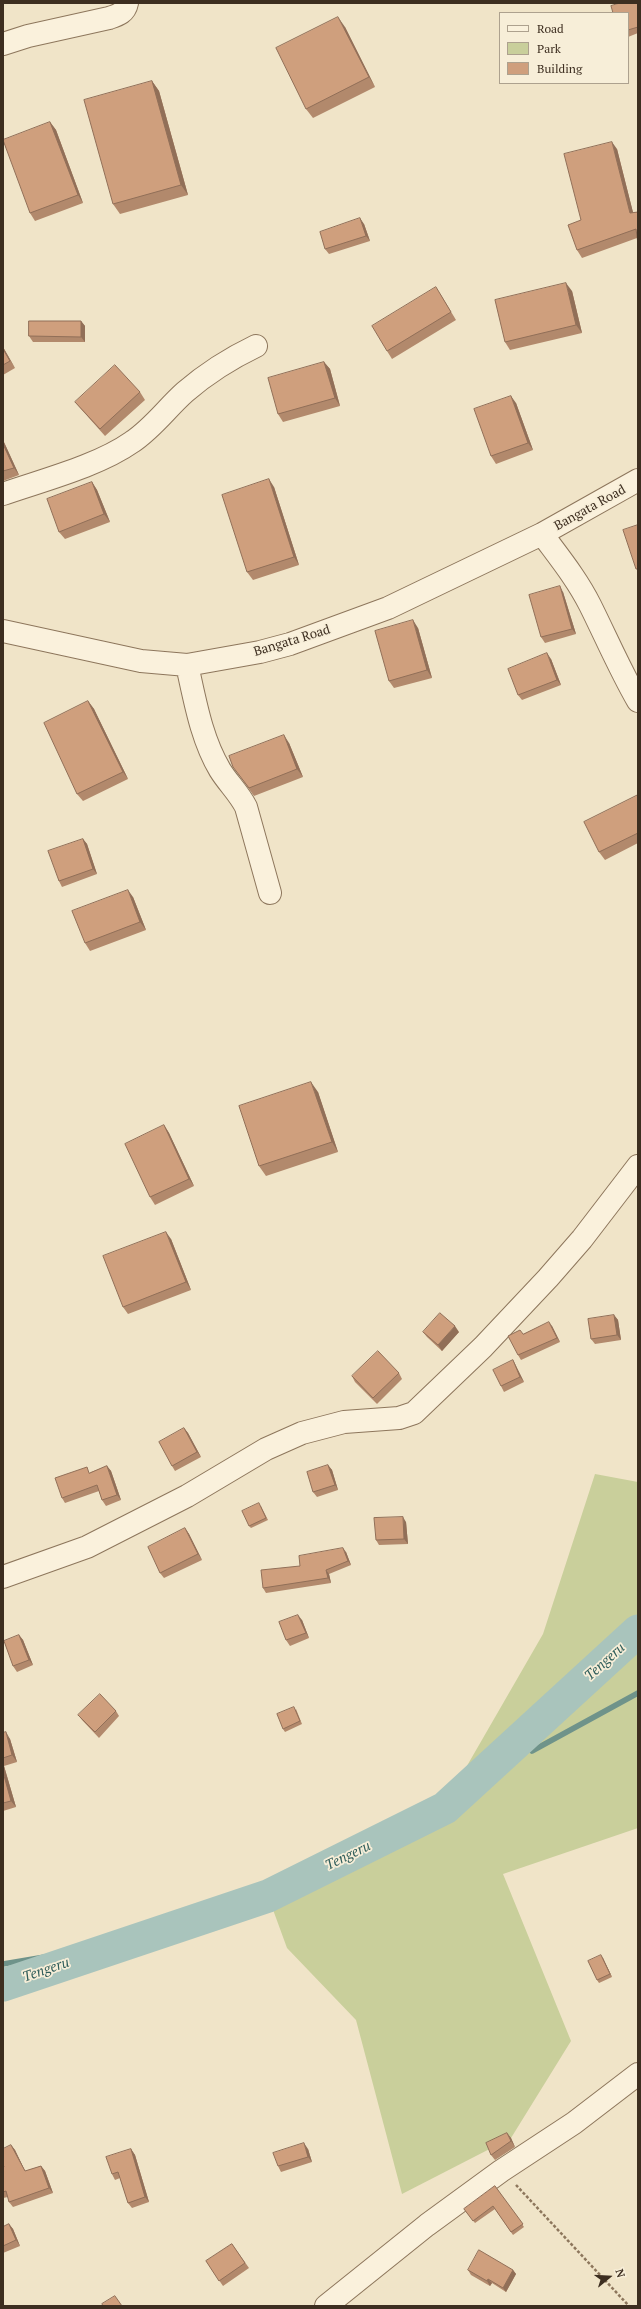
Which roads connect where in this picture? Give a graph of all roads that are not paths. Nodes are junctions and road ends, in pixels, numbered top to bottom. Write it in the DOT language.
graph roads {
  1 [pos="127,3"];
  2 [pos="3,44"];
  3 [pos="256,346"];
  4 [pos="638,480"];
  5 [pos="3,494"];
  6 [pos="542,534"];
  7 [pos="3,631"];
  8 [pos="187,665"];
  9 [pos="638,701"];
  10 [pos="270,893"];
  11 [pos="638,1166"];
  12 [pos="3,1577"];
  13 [pos="638,2074"];
  14 [pos="326,2306"];
  1 -- 2 [label="street"];
  3 -- 5 [label="street"];
  4 -- 6 [label="street, Bangata Road"];
  6 -- 8 [label="street, Bangata Road"];
  6 -- 9 [label="street, Bangata Road"];
  7 -- 8 [label="street, Bangata Road"];
  8 -- 10 [label="street"];
  11 -- 12 [label="street"];
  13 -- 14 [label="street"];
}
